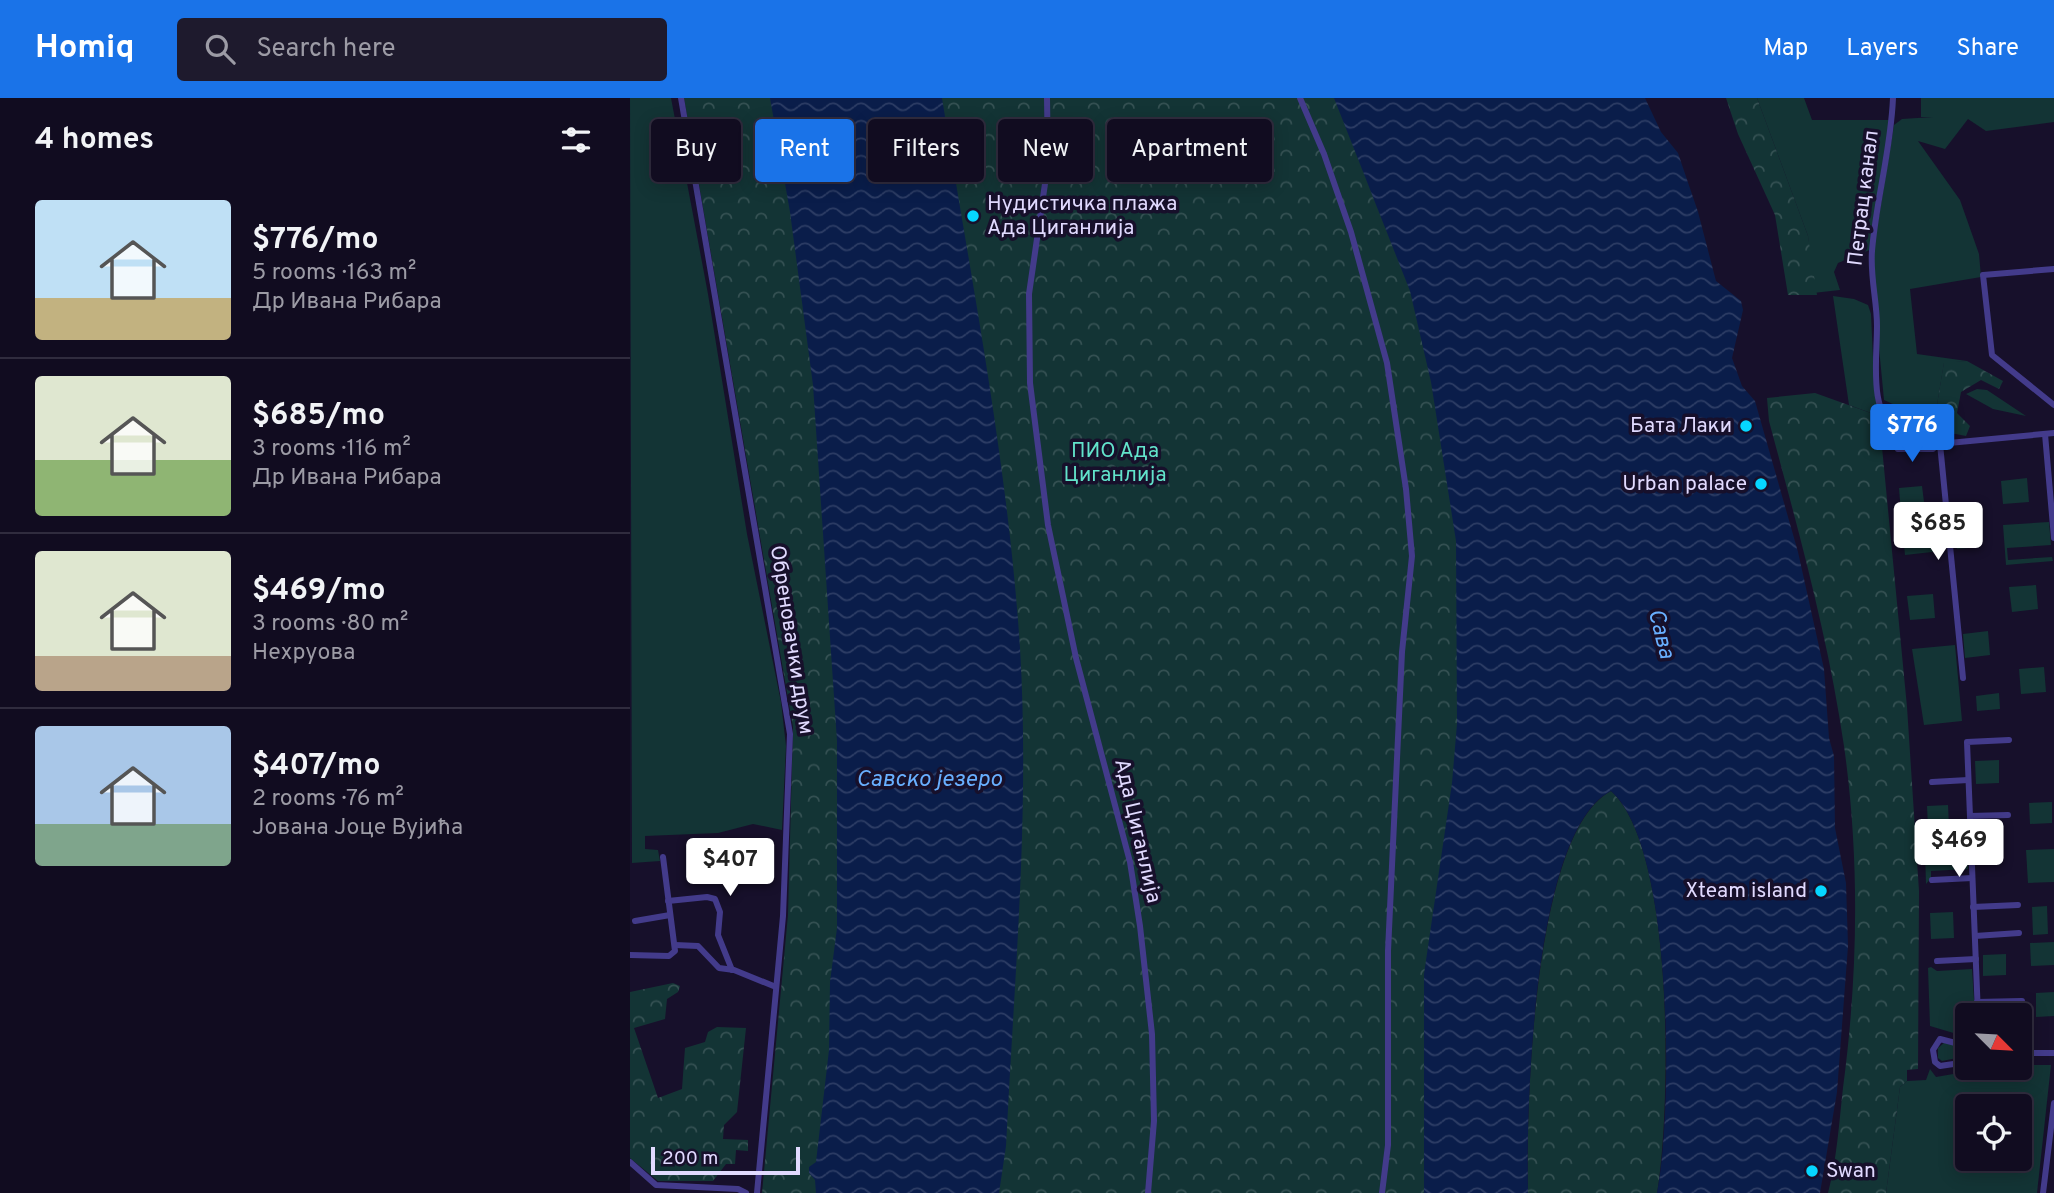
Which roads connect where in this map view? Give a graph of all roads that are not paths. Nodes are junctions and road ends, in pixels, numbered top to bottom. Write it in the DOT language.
graph roads {
  1 [pos="681,98"];
  2 [pos="1047,98"];
  3 [pos="1300,98"];
  4 [pos="1893,98"];
  5 [pos="2054,269"];
  6 [pos="2054,405"];
  7 [pos="2054,433"];
  8 [pos="2045,434"];
  9 [pos="1899,437"];
  10 [pos="1939,444"];
  11 [pos="2054,538"];
  12 [pos="1963,678"];
  13 [pos="2009,740"];
  14 [pos="1968,780"];
  15 [pos="1932,782"];
  16 [pos="2008,815"];
  17 [pos="1970,816"];
  18 [pos="663,857"];
  19 [pos="1972,878"];
  20 [pos="1932,880"];
  21 [pos="668,901"];
  22 [pos="2018,905"];
  23 [pos="1973,907"];
  24 [pos="670,915"];
  25 [pos="635,921"];
  26 [pos="2019,933"];
  27 [pos="1975,936"];
  28 [pos="675,945"];
  29 [pos="630,955"];
  30 [pos="1976,959"];
  31 [pos="1937,961"];
  32 [pos="732,970"];
  33 [pos="776,987"];
  34 [pos="2022,1000"];
  35 [pos="1977,1002"];
  36 [pos="1955,1043"];
  37 [pos="2054,1053"];
  38 [pos="2032,1054"];
  39 [pos="1955,1064"];
  40 [pos="2054,1102"];
  41 [pos="630,1162"];
  42 [pos="2045,1179"];
  43 [pos="2054,1180"];
  44 [pos="746,1193"];
  45 [pos="757,1193"];
  46 [pos="1148,1193"];
  47 [pos="1382,1193"];
  48 [pos="2043,1193"];
  1 -- 33 [label="street, Обреновачки друм"];
  2 -- 46 [label="street, Ада Циганлија"];
  3 -- 47 [label="street"];
  4 -- 9 [label="street, Петрац канал"];
  5 -- 6 [label="street"];
  7 -- 8 [label="street"];
  8 -- 10 [label="street"];
  8 -- 11 [label="street"];
  9 -- 10 [label="street"];
  9 -- 10 [label="street"];
  10 -- 12 [label="street"];
  13 -- 14 [label="street"];
  14 -- 15 [label="street"];
  14 -- 17 [label="street"];
  16 -- 17 [label="street"];
  17 -- 19 [label="street"];
  18 -- 21 [label="street"];
  19 -- 20 [label="street"];
  19 -- 23 [label="street"];
  21 -- 24 [label="street"];
  21 -- 32 [label="street"];
  22 -- 23 [label="street"];
  23 -- 27 [label="street"];
  24 -- 25 [label="street"];
  24 -- 28 [label="street"];
  26 -- 27 [label="street"];
  27 -- 30 [label="street"];
  28 -- 29 [label="street"];
  28 -- 32 [label="street"];
  30 -- 31 [label="street"];
  30 -- 35 [label="street"];
  32 -- 33 [label="street"];
  33 -- 45 [label="street, Обреновачки друм"];
  34 -- 35 [label="street"];
  36 -- 39 [label="street"];
  37 -- 38 [label="street"];
  40 -- 42 [label="street"];
  41 -- 44 [label="street"];
  42 -- 43 [label="street"];
  42 -- 48 [label="street"];
}
